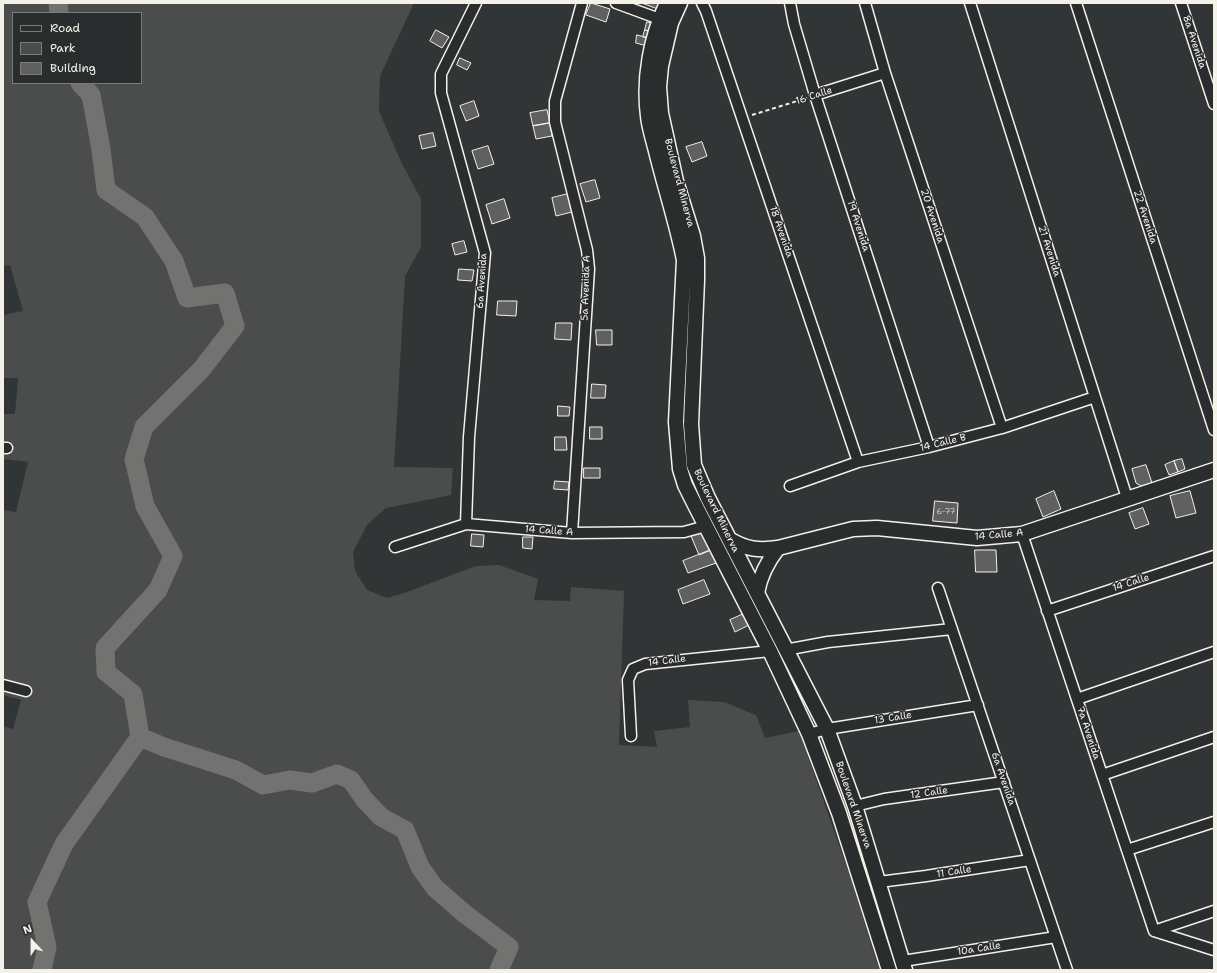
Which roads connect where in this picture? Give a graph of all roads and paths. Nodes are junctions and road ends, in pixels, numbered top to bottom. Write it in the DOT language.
graph roads {
  1 [pos="476,3"];
  2 [pos="582,3"];
  3 [pos="616,3"];
  4 [pos="667,3"];
  5 [pos="680,3"];
  6 [pos="702,3"];
  7 [pos="790,3"];
  8 [pos="865,3"];
  9 [pos="970,3"];
  10 [pos="1076,3"];
  11 [pos="1181,3"];
  12 [pos="665,21"];
  13 [pos="884,73"];
  14 [pos="816,95"];
  15 [pos="1214,104"];
  16 [pos="743,118"];
  17 [pos="1095,397"];
  18 [pos="1002,428"];
  19 [pos="1214,430"];
  20 [pos="929,447"];
  21 [pos="858,462"];
  22 [pos="1214,470"];
  23 [pos="790,486"];
  24 [pos="1127,498"];
  25 [pos="466,524"];
  26 [pos="706,526"];
  27 [pos="572,533"];
  28 [pos="1022,534"];
  29 [pos="729,539"];
  30 [pos="395,547"];
  31 [pos="778,548"];
  32 [pos="1214,556"];
  33 [pos="938,588"];
  34 [pos="757,593"];
  35 [pos="1047,610"];
  36 [pos="952,629"];
  37 [pos="785,650"];
  38 [pos="770,651"];
  39 [pos="1214,652"];
  40 [pos="3,685"];
  41 [pos="26,691"];
  42 [pos="808,694"];
  43 [pos="1077,699"];
  44 [pos="978,705"];
  45 [pos="826,729"];
  46 [pos="809,734"];
  47 [pos="631,736"];
  48 [pos="1214,737"];
  49 [pos="1102,774"];
  50 [pos="1004,782"];
  51 [pos="855,806"];
  52 [pos="1214,822"];
  53 [pos="1127,850"];
  54 [pos="1030,860"];
  55 [pos="859,876"];
  56 [pos="878,881"];
  57 [pos="864,893"];
  58 [pos="1214,911"];
  59 [pos="1154,931"];
  60 [pos="1056,937"];
  61 [pos="1214,950"];
  62 [pos="904,965"];
  63 [pos="889,970"];
  64 [pos="1067,970"];
  1 -- 25 [label="street, 6a Avenida"];
  2 -- 27 [label="street, 5a Avenida A"];
  3 -- 12 [label="street"];
  4 -- 12 [label="street, Boulevard Minerva"];
  5 -- 12 [label="street, Boulevard Minerva"];
  6 -- 16 [label="street, 18 Avenida"];
  7 -- 14 [label="street, 19 Avenida"];
  8 -- 13 [label="street, 20 Avenida"];
  9 -- 17 [label="street, 21 Avenida"];
  10 -- 19 [label="street, 22 Avenida"];
  11 -- 15 [label="street, 8a Avenida"];
  12 -- 26 [label="street, Boulevard Minerva"];
  12 -- 29 [label="street, Boulevard Minerva"];
  13 -- 14 [label="street, 16 Calle"];
  13 -- 18 [label="street, 20 Avenida"];
  14 -- 16 [label="path, 16 Calle"];
  14 -- 20 [label="street, 19 Avenida"];
  16 -- 21 [label="street, 18 Avenida"];
  17 -- 18 [label="street, 14 Calle B"];
  17 -- 24 [label="street, 21 Avenida"];
  18 -- 20 [label="street, 14 Calle B"];
  20 -- 21 [label="street, 14 Calle B"];
  21 -- 23 [label="street, 14 Calle B"];
  22 -- 24 [label="street, 14 Calle A"];
  24 -- 28 [label="street, 14 Calle A"];
  25 -- 27 [label="street, 14 Calle A"];
  25 -- 30 [label="street, 14 Calle A"];
  26 -- 27 [label="street, 14 Calle A"];
  26 -- 38 [label="street, Boulevard Minerva"];
  28 -- 31 [label="street, 14 Calle A"];
  28 -- 35 [label="street, 7a Avenida"];
  29 -- 31 [label="street, 14 Calle A"];
  29 -- 34 [label="street, Boulevard Minerva"];
  31 -- 34 [label="street"];
  32 -- 35 [label="street, 14 Calle"];
  33 -- 36 [label="street, 6a Avenida"];
  34 -- 37 [label="street, Boulevard Minerva"];
  35 -- 43 [label="street, 7a Avenida"];
  36 -- 37 [label="street"];
  36 -- 44 [label="street, 6a Avenida"];
  37 -- 42 [label="street, Boulevard Minerva"];
  38 -- 42 [label="street"];
  38 -- 46 [label="street, Boulevard Minerva"];
  38 -- 47 [label="street, 14 Calle"];
  39 -- 43 [label="street"];
  40 -- 41 [label="street"];
  42 -- 45 [label="street, Boulevard Minerva"];
  43 -- 49 [label="street, 7a Avenida"];
  44 -- 45 [label="street, 13 Calle"];
  44 -- 50 [label="street, 6a Avenida"];
  45 -- 46 [label="street, 13 Calle"];
  45 -- 51 [label="street, Boulevard Minerva"];
  46 -- 55 [label="street, Boulevard Minerva"];
  48 -- 49 [label="street"];
  49 -- 53 [label="street, 7a Avenida"];
  50 -- 51 [label="street, 12 Calle"];
  50 -- 54 [label="street, 6a Avenida"];
  51 -- 56 [label="street, Boulevard Minerva"];
  52 -- 53 [label="street"];
  53 -- 59 [label="street, 7a Avenida"];
  54 -- 56 [label="street, 11 Calle"];
  54 -- 60 [label="street, 6a Avenida"];
  55 -- 56 [label="street"];
  55 -- 57 [label="street, Boulevard Minerva"];
  56 -- 57 [label="street"];
  56 -- 62 [label="street, Boulevard Minerva"];
  57 -- 63 [label="street, Boulevard Minerva"];
  58 -- 59 [label="street"];
  59 -- 61 [label="street"];
  60 -- 62 [label="street, 10a Calle"];
  60 -- 64 [label="street, 6a Avenida"];
}
